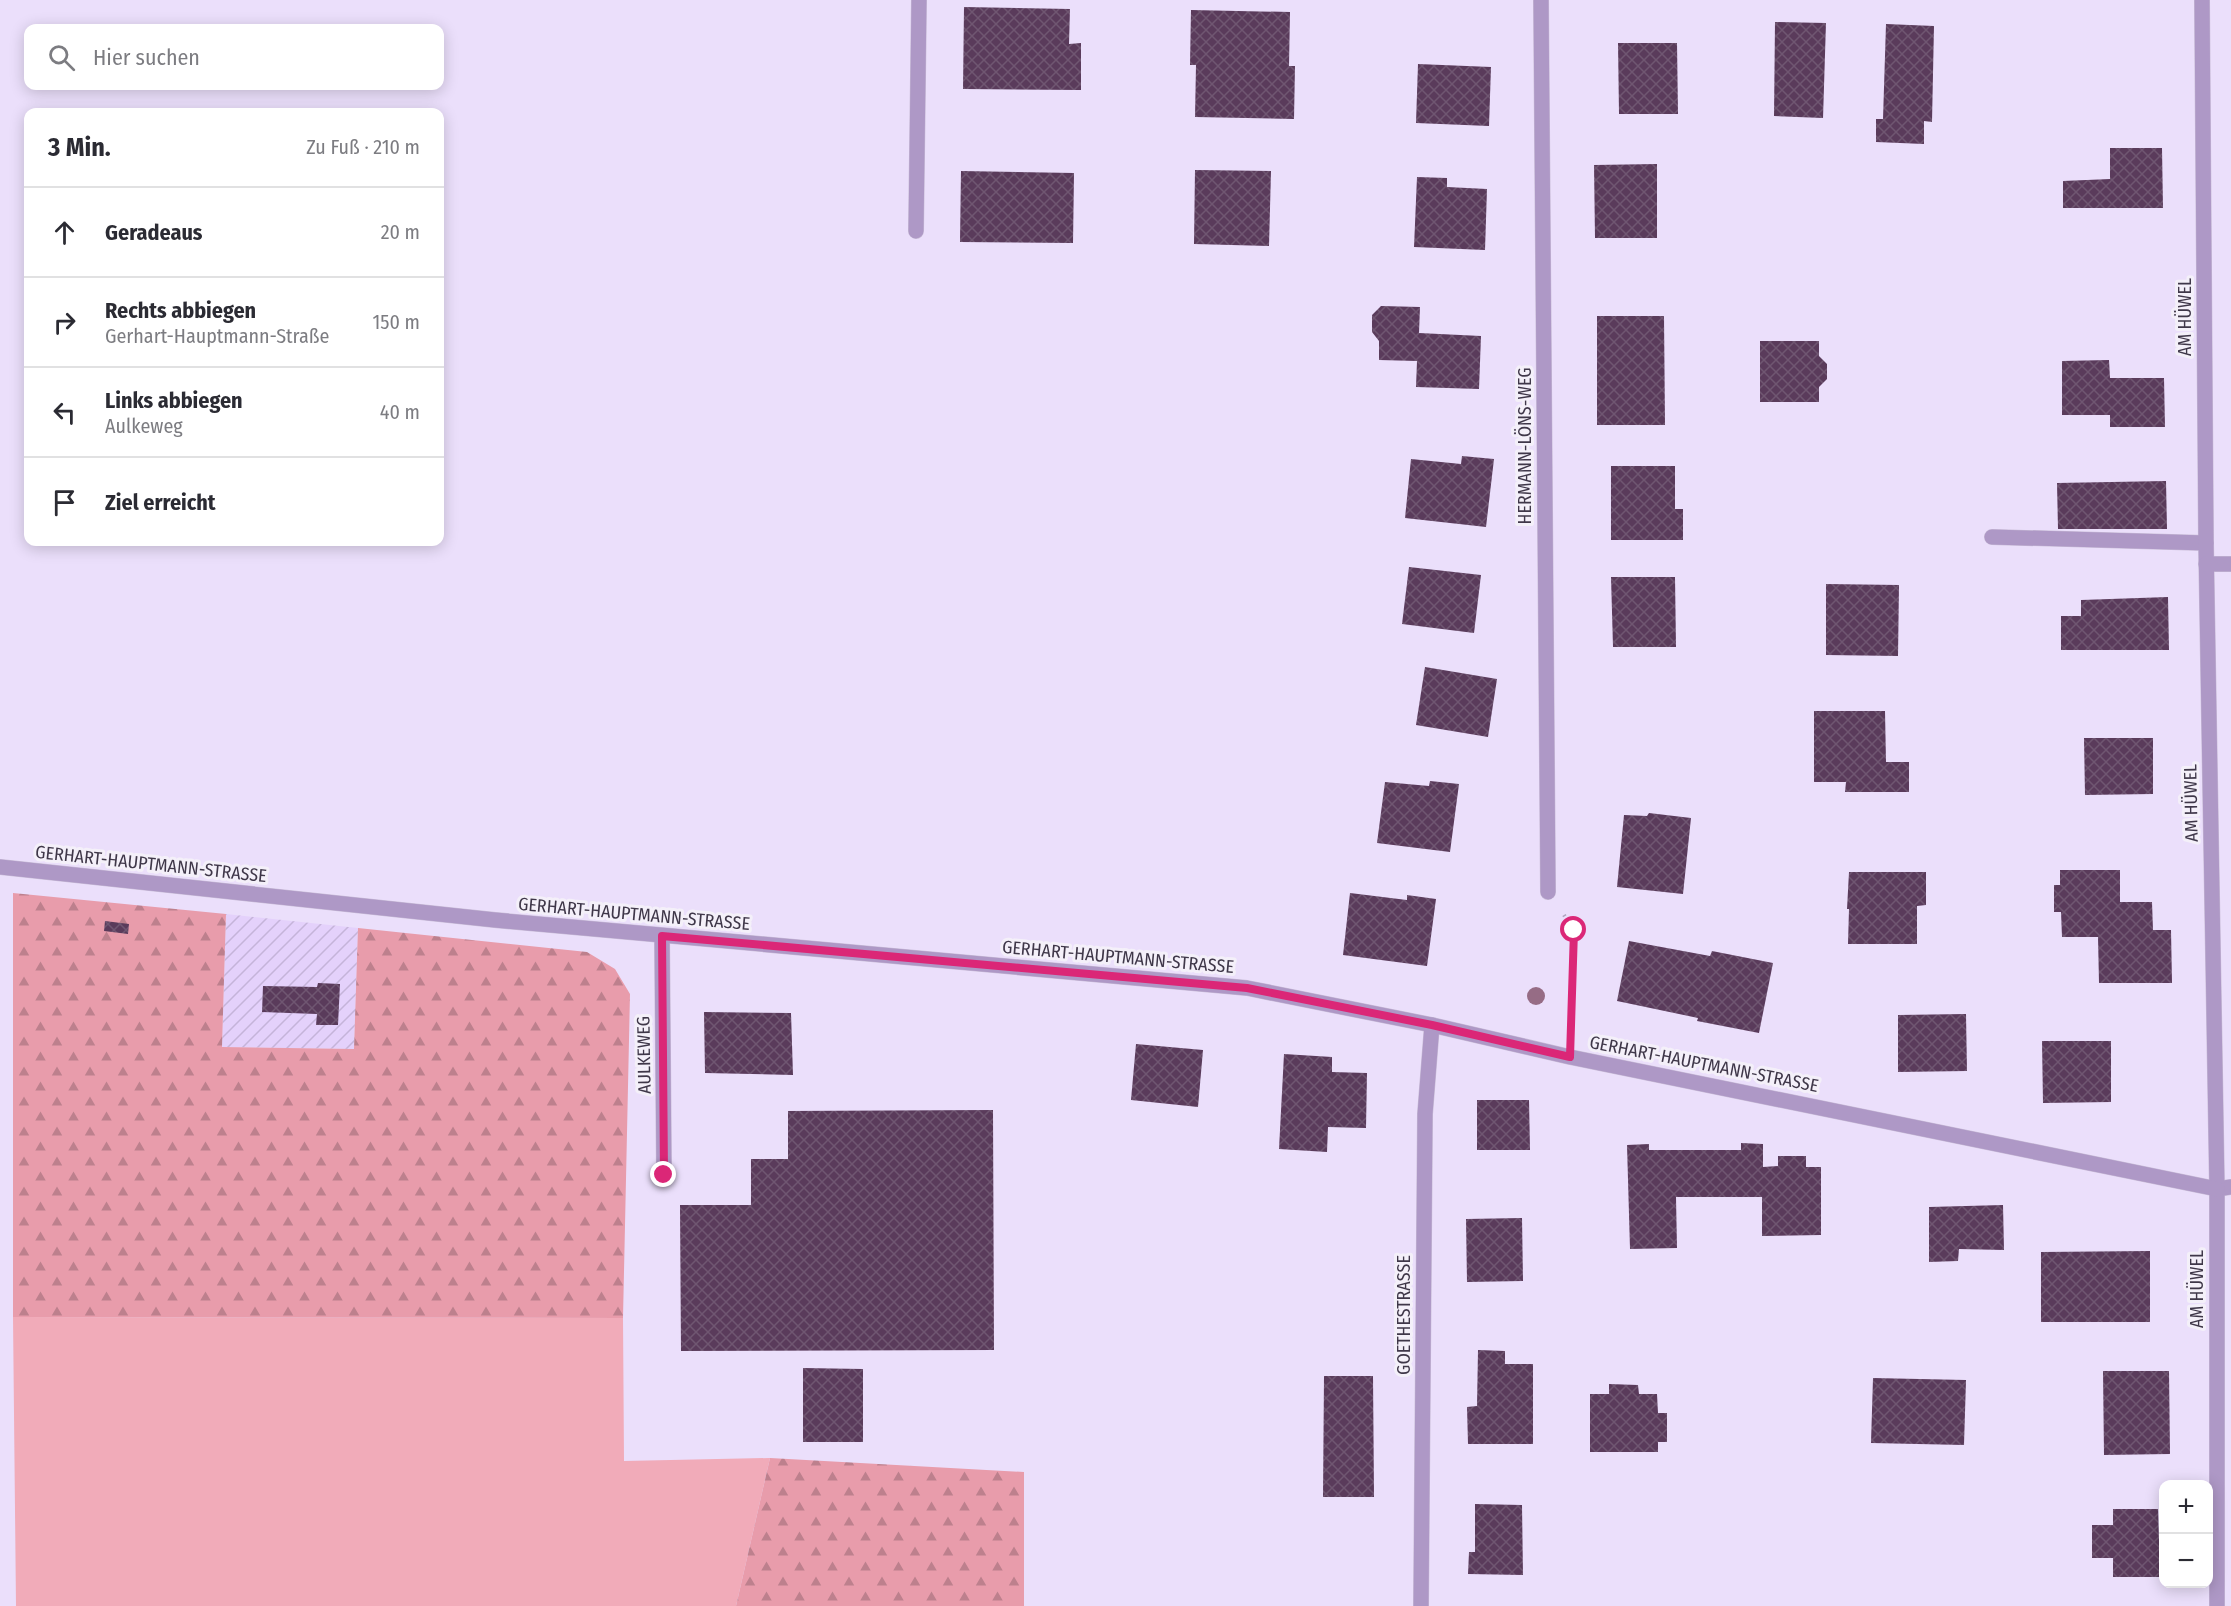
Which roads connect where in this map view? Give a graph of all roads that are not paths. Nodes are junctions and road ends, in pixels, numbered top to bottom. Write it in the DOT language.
graph roads {
  1 [pos="919,0"];
  2 [pos="1541,0"];
  3 [pos="2202,0"];
  4 [pos="916,231"];
  5 [pos="1992,537"];
  6 [pos="2206,543"];
  7 [pos="2206,564"];
  8 [pos="2231,564"];
  9 [pos="0,867"];
  10 [pos="1548,892"];
  11 [pos="662,936"];
  12 [pos="1432,1025"];
  13 [pos="664,1175"];
  14 [pos="2224,1188"];
  15 [pos="1421,1606"];
  16 [pos="2217,1606"];
  1 -- 4 [label="street"];
  2 -- 10 [label="street, HERMANN-LÖNS-WEG"];
  3 -- 6 [label="street, AM HÜWEL"];
  5 -- 6 [label="street"];
  6 -- 7 [label="street, AM HÜWEL"];
  7 -- 8 [label="street"];
  7 -- 14 [label="street, AM HÜWEL"];
  9 -- 11 [label="street, GERHART-HAUPTMANN-STRASSE"];
  11 -- 12 [label="street, GERHART-HAUPTMANN-STRASSE"];
  11 -- 13 [label="street, AULKEWEG"];
  12 -- 14 [label="street, GERHART-HAUPTMANN-STRASSE"];
  12 -- 15 [label="street, GOETHESTRASSE"];
  14 -- 16 [label="street, AM HÜWEL"];
}
